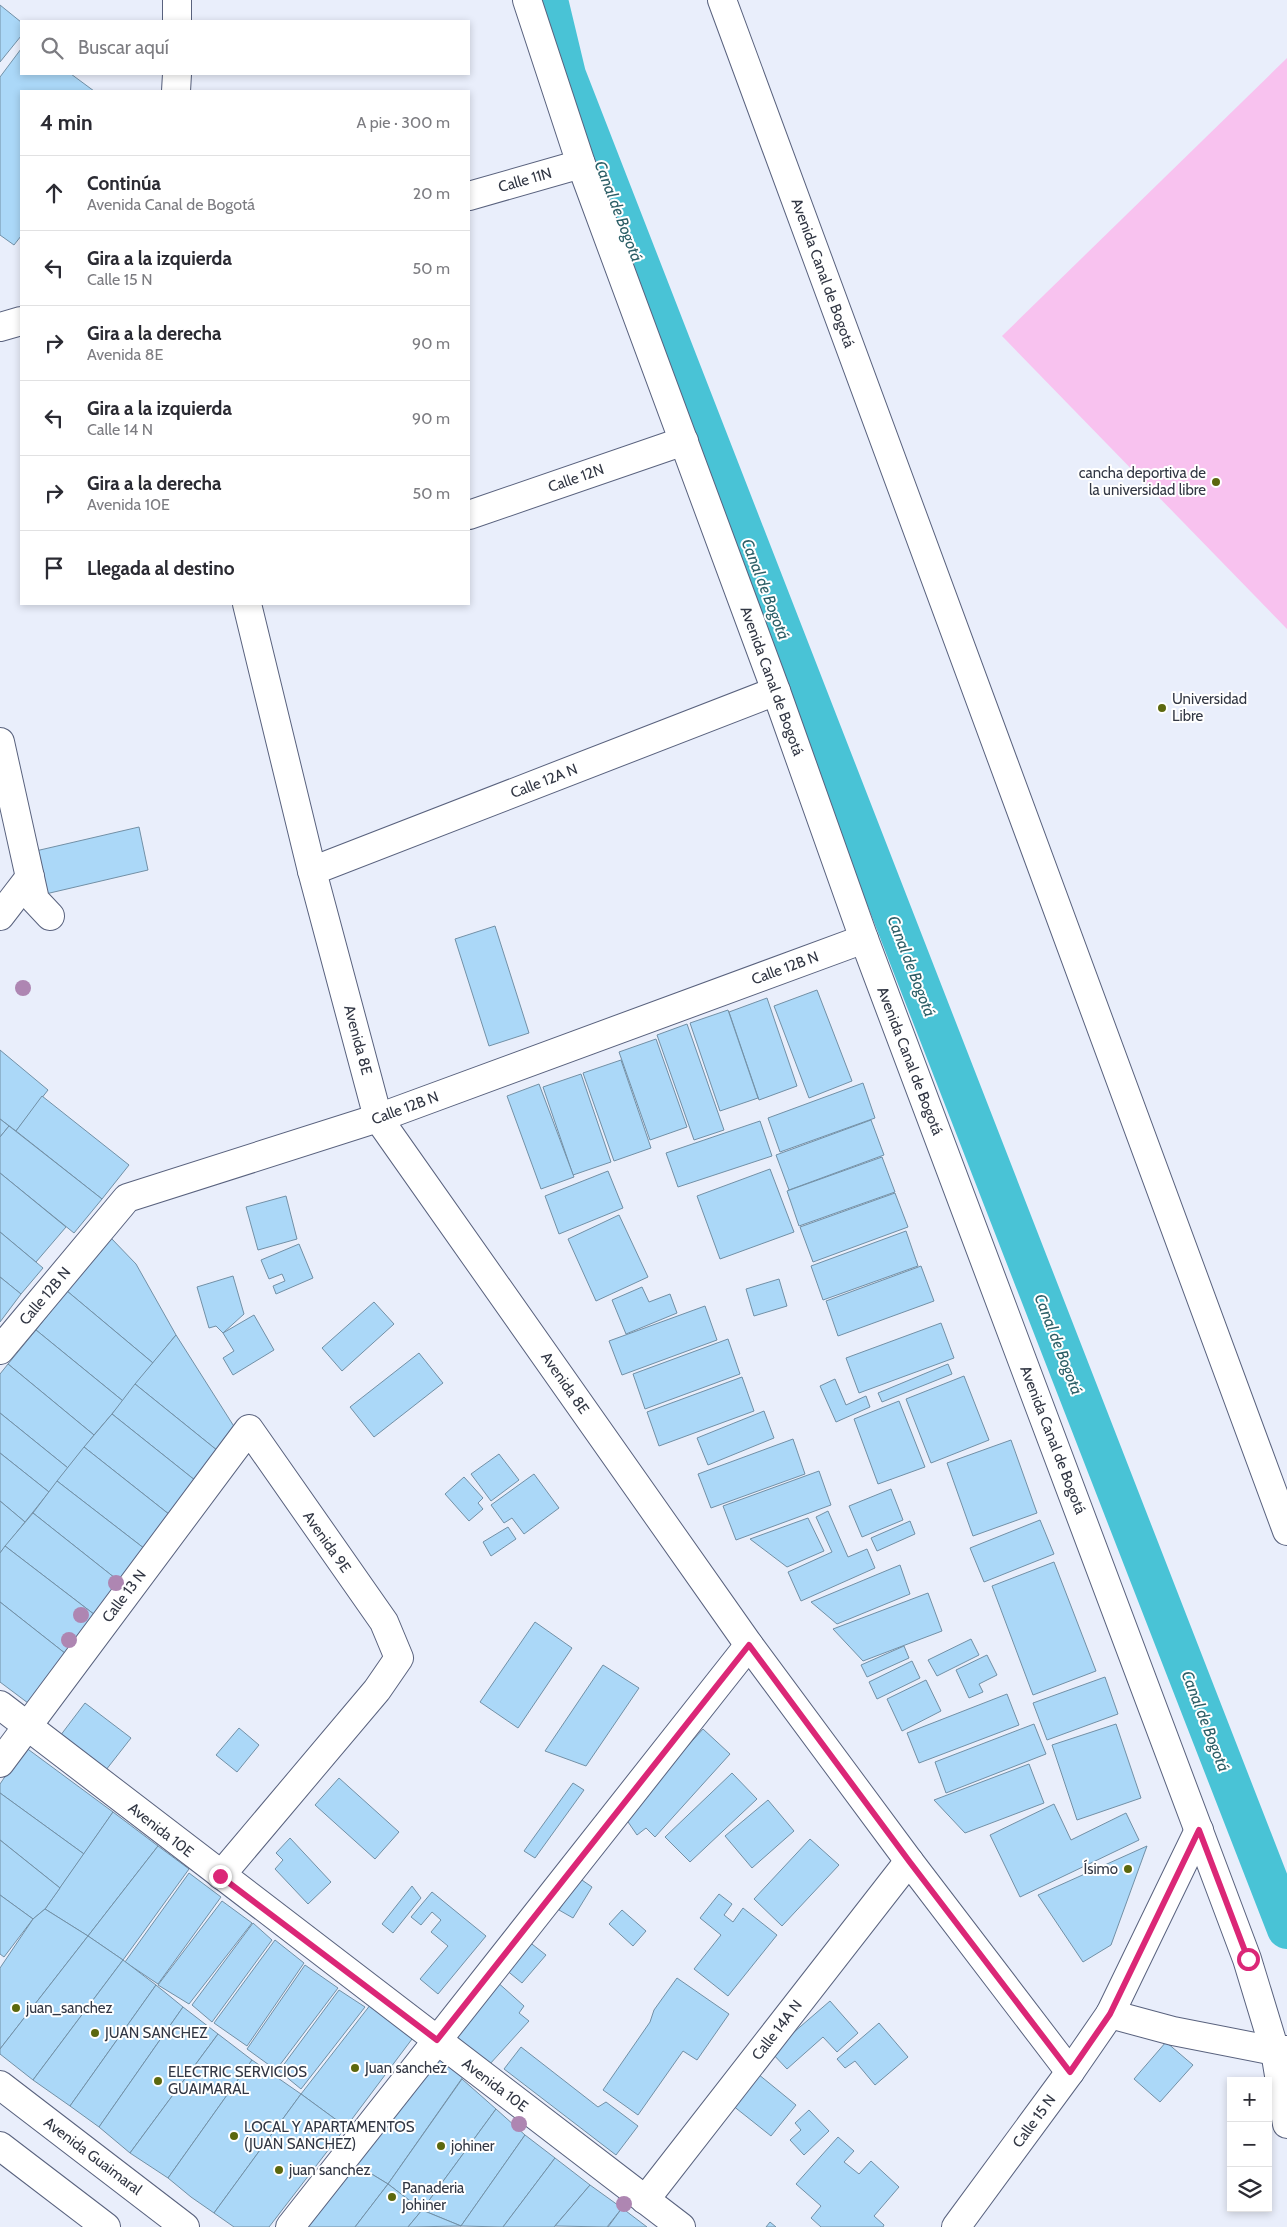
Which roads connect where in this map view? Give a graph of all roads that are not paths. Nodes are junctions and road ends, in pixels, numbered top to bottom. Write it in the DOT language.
graph roads {
  1 [pos="177,0"];
  2 [pos="527,0"];
  3 [pos="722,0"];
  4 [pos="177,20"];
  5 [pos="177,75"];
  6 [pos="176,90"];
  7 [pos="581,164"];
  8 [pos="470,196"];
  9 [pos="20,321"];
  10 [pos="0,327"];
  11 [pos="684,441"];
  12 [pos="470,515"];
  13 [pos="247,605"];
  14 [pos="776,691"];
  15 [pos="0,742"];
  16 [pos="312,871"];
  17 [pos="30,877"];
  18 [pos="0,916"];
  19 [pos="50,916"];
  20 [pos="864,939"];
  21 [pos="378,1118"];
  22 [pos="0,1350"];
  23 [pos="249,1429"];
  24 [pos="1287,1531"];
  25 [pos="749,1645"];
  26 [pos="0,1705"];
  27 [pos="27,1726"];
  28 [pos="0,1763"];
  29 [pos="1199,1830"];
  30 [pos="909,1861"];
  31 [pos="220,1876"];
  32 [pos="1110,2014"];
  33 [pos="437,2040"];
  34 [pos="1281,2051"];
  35 [pos="1070,2072"];
  36 [pos="0,2085"];
  37 [pos="1287,2124"];
  38 [pos="0,2146"];
  39 [pos="645,2200"];
  40 [pos="106,2227"];
  41 [pos="185,2227"];
  42 [pos="290,2227"];
  43 [pos="681,2227"];
  44 [pos="956,2227"];
  1 -- 4 [label="street"];
  2 -- 7 [label="street, Avenida Canal de Bogotá"];
  3 -- 24 [label="street, Avenida Canal de Bogotá"];
  5 -- 6 [label="street"];
  7 -- 8 [label="street, Calle 11N"];
  7 -- 11 [label="street, Avenida Canal de Bogotá"];
  9 -- 10 [label="street"];
  11 -- 12 [label="street, Calle 12N"];
  11 -- 14 [label="street, Avenida Canal de Bogotá"];
  13 -- 16 [label="street, Avenida 8E"];
  14 -- 16 [label="street, Calle 12A N"];
  14 -- 20 [label="street, Avenida Canal de Bogotá"];
  15 -- 17 [label="street"];
  16 -- 21 [label="street, Avenida 8E"];
  17 -- 18 [label="street"];
  17 -- 19 [label="street"];
  20 -- 21 [label="street, Calle 12B N"];
  20 -- 29 [label="street, Avenida Canal de Bogotá"];
  21 -- 22 [label="street, Calle 12B N"];
  21 -- 25 [label="street, Avenida 8E"];
  23 -- 27 [label="street, Calle 13 N"];
  23 -- 31 [label="street, Avenida 9E"];
  25 -- 30 [label="street, Avenida 8E"];
  25 -- 33 [label="street"];
  26 -- 27 [label="street, Avenida 10E"];
  27 -- 28 [label="street, Calle 13 N"];
  27 -- 31 [label="street, Avenida 10E"];
  29 -- 32 [label="street, Calle 15 N"];
  29 -- 34 [label="street, Avenida Canal de Bogotá"];
  30 -- 35 [label="street, Avenida 8E"];
  30 -- 39 [label="street, Calle 14A N"];
  31 -- 33 [label="street, Avenida 10E"];
  32 -- 34 [label="street"];
  32 -- 35 [label="street, Calle 15 N"];
  33 -- 39 [label="street, Avenida 10E"];
  33 -- 42 [label="street"];
  34 -- 37 [label="street, Avenida Canal de Bogotá"];
  35 -- 44 [label="street, Calle 15 N"];
  36 -- 41 [label="street, Avenida Guaimaral"];
  38 -- 40 [label="street"];
  39 -- 43 [label="street, Avenida 10E"];
}
